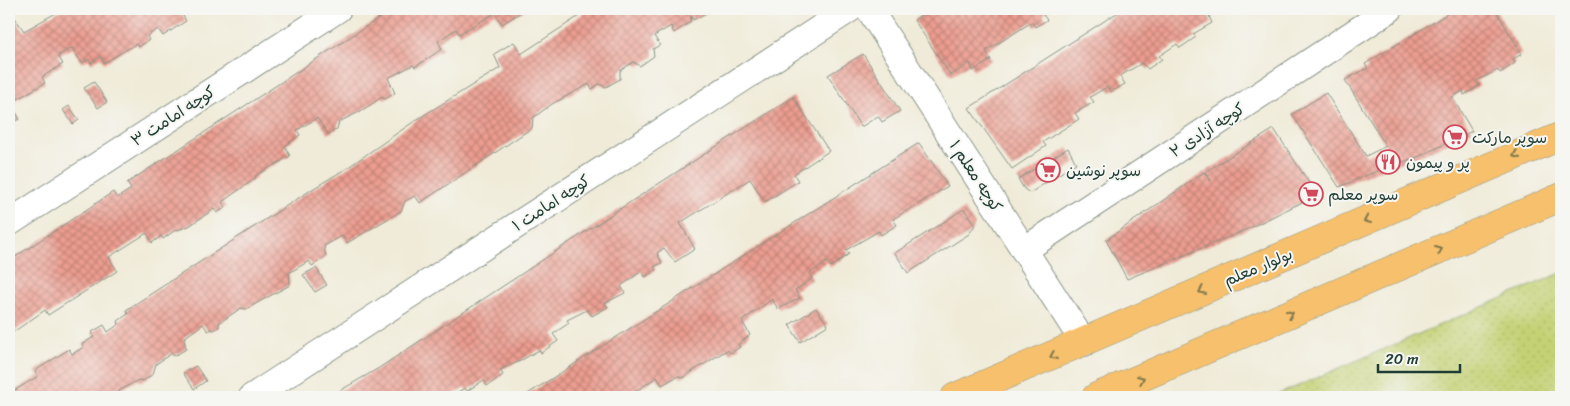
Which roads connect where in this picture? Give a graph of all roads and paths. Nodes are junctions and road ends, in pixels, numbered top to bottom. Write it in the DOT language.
graph roads {
  1 [pos="338,9"];
  2 [pos="850,9"];
  3 [pos="869,9"];
  4 [pos="1390,9"];
  5 [pos="1561,136"];
  6 [pos="1561,197"];
  7 [pos="9,223"];
  8 [pos="1024,250"];
  9 [pos="1084,342"];
  10 [pos="252,397"];
  11 [pos="955,397"];
  12 [pos="1096,397"];
  1 -- 7 [label="street, کوچه امامت ۳"];
  2 -- 10 [label="street, کوچه امامت ۱"];
  3 -- 8 [label="street, کوچه معلم ۱"];
  4 -- 8 [label="street, کوچه آزادی ۲"];
  5 -- 9 [label="main road, بولوار معلم, one-way"];
  12 -- 6 [label="main road, one-way"];
  8 -- 9 [label="street, کوچه معلم ۱"];
  9 -- 11 [label="main road, بولوار معلم, one-way"];
}
